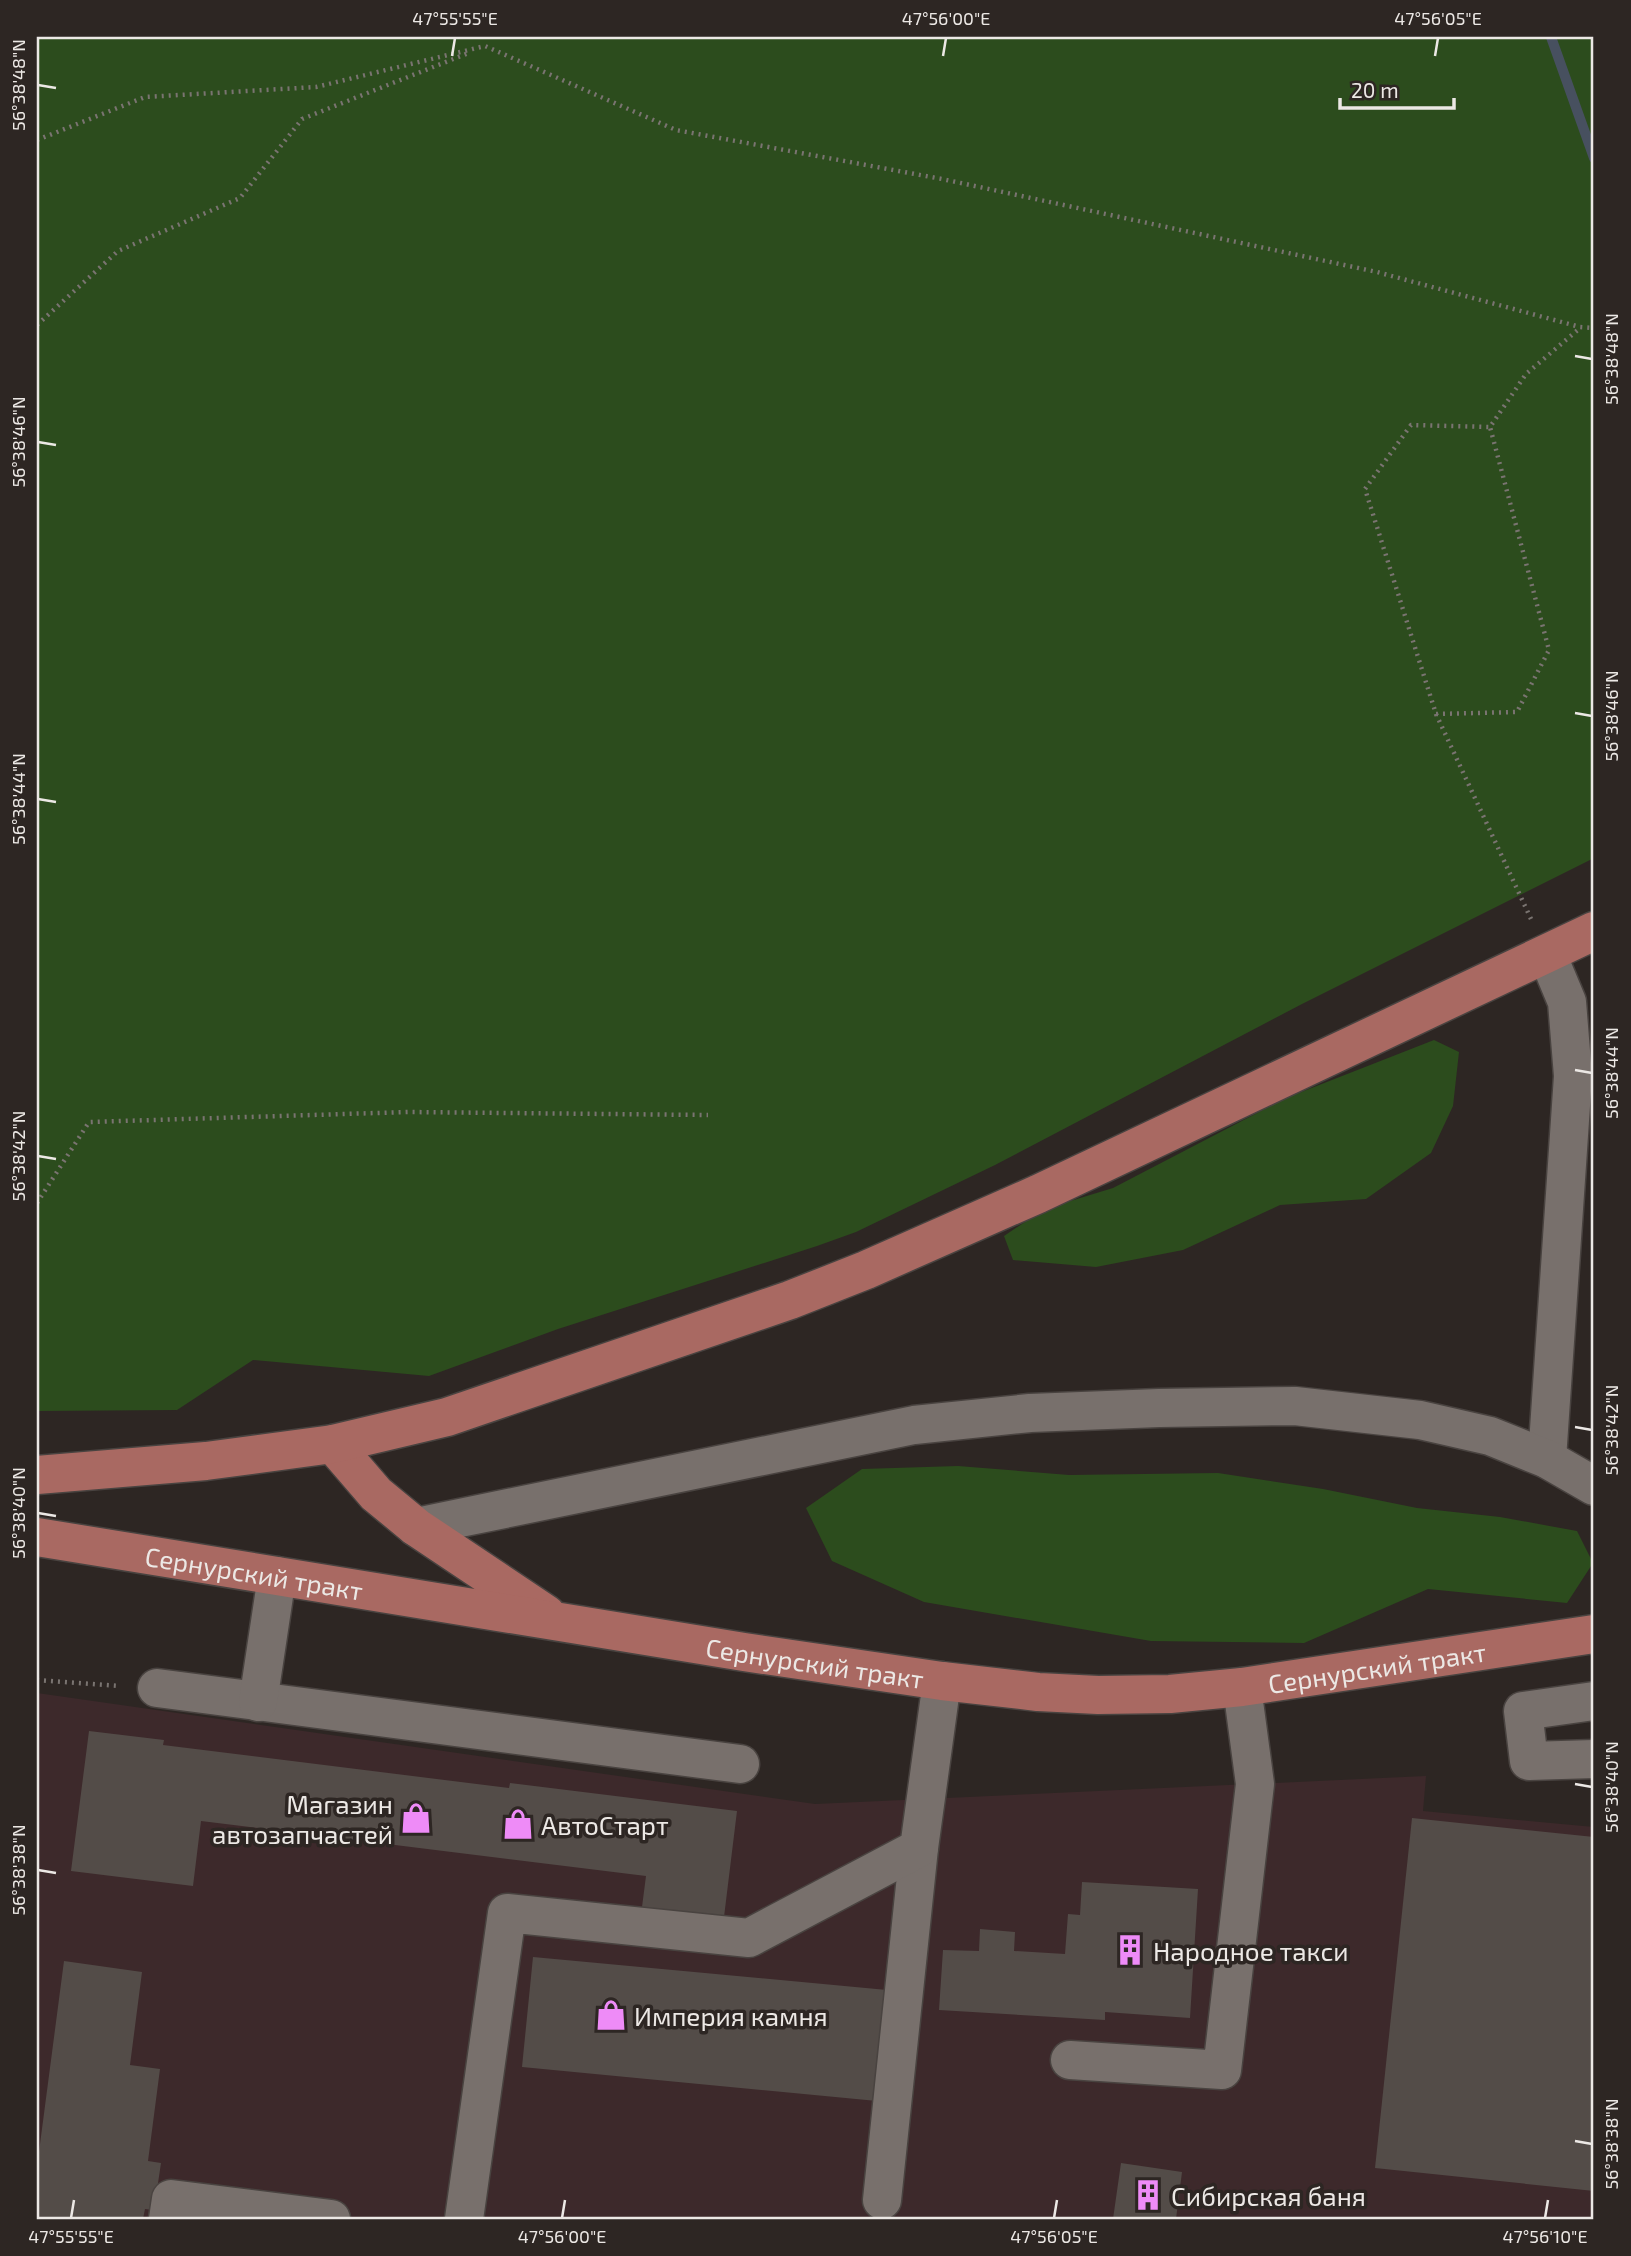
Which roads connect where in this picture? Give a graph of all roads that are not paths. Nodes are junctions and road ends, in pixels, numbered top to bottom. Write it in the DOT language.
graph roads {
  1 [pos="1594,931"];
  2 [pos="1547,954"];
  3 [pos="333,1444"];
  4 [pos="1547,1459"];
  5 [pos="37,1475"];
  6 [pos="1594,1486"];
  7 [pos="416,1527"];
  8 [pos="37,1537"];
  9 [pos="277,1576"];
  10 [pos="555,1620"];
  11 [pos="1594,1634"];
  12 [pos="942,1681"];
  13 [pos="1242,1687"];
  14 [pos="157,1688"];
  15 [pos="1594,1701"];
  16 [pos="258,1702"];
  17 [pos="1594,1759"];
  18 [pos="740,1764"];
  19 [pos="919,1848"];
  20 [pos="1070,2060"];
  21 [pos="882,2200"];
  22 [pos="168,2219"];
  23 [pos="331,2219"];
  24 [pos="464,2219"];
  1 -- 2 [label="main road"];
  2 -- 3 [label="main road"];
  2 -- 4 [label="lane"];
  3 -- 5 [label="main road"];
  3 -- 7 [label="main road"];
  4 -- 6 [label="lane"];
  4 -- 7 [label="lane"];
  7 -- 10 [label="main road"];
  8 -- 9 [label="main road, Сернурский тракт"];
  9 -- 10 [label="main road, Сернурский тракт"];
  9 -- 16 [label="lane"];
  10 -- 12 [label="main road, Сернурский тракт"];
  11 -- 13 [label="main road, Сернурский тракт"];
  12 -- 13 [label="main road, Сернурский тракт"];
  12 -- 19 [label="lane"];
  13 -- 20 [label="lane"];
  14 -- 16 [label="lane"];
  15 -- 17 [label="lane"];
  16 -- 18 [label="lane"];
  19 -- 21 [label="lane"];
  19 -- 24 [label="lane"];
  22 -- 23 [label="lane"];
}
